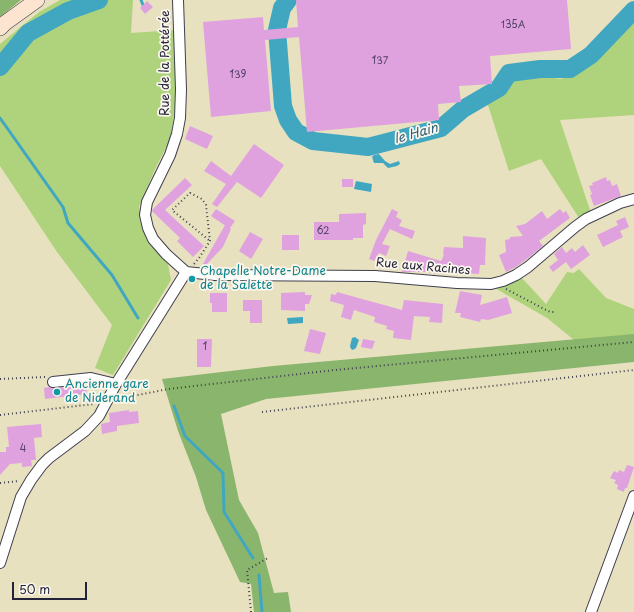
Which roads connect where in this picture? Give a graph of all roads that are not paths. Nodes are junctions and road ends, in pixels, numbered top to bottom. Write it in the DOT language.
graph roads {
  1 [pos="37,0"];
  2 [pos="178,0"];
  3 [pos="0,28"];
  4 [pos="634,200"];
  5 [pos="186,272"];
  6 [pos="53,382"];
  7 [pos="116,384"];
  8 [pos="634,496"];
  9 [pos="0,563"];
  10 [pos="591,612"];
  1 -- 3 [label="main road"];
  2 -- 5 [label="street, Rue de la Pottérée"];
  4 -- 5 [label="street, Rue aux Racines"];
  5 -- 7 [label="street"];
  6 -- 7 [label="street"];
  7 -- 9 [label="street"];
  8 -- 10 [label="street"];
}
